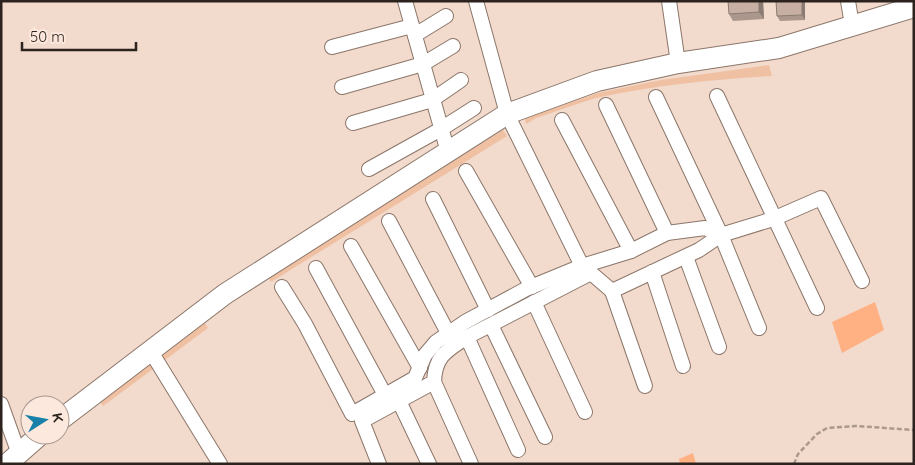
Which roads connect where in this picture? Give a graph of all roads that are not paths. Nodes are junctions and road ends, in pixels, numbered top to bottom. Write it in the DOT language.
graph roads {
  1 [pos="476,1"];
  2 [pos="669,1"];
  3 [pos="848,1"];
  4 [pos="406,2"];
  5 [pos="914,7"];
  6 [pos="446,16"];
  7 [pos="852,25"];
  8 [pos="413,31"];
  9 [pos="453,46"];
  10 [pos="332,47"];
  11 [pos="678,63"];
  12 [pos="423,64"];
  13 [pos="461,80"];
  14 [pos="342,87"];
  15 [pos="716,96"];
  16 [pos="656,97"];
  17 [pos="432,100"];
  18 [pos="606,105"];
  19 [pos="474,108"];
  20 [pos="507,114"];
  21 [pos="562,120"];
  22 [pos="353,123"];
  23 [pos="441,129"];
  24 [pos="448,152"];
  25 [pos="369,169"];
  26 [pos="466,171"];
  27 [pos="433,199"];
  28 [pos="774,219"];
  29 [pos="389,221"];
  30 [pos="668,233"];
  31 [pos="721,234"];
  32 [pos="351,246"];
  33 [pos="631,251"];
  34 [pos="686,257"];
  35 [pos="582,266"];
  36 [pos="316,268"];
  37 [pos="652,272"];
  38 [pos="862,281"];
  39 [pos="282,288"];
  40 [pos="532,288"];
  41 [pos="612,291"];
  42 [pos="534,302"];
  43 [pos="817,308"];
  44 [pos="488,310"];
  45 [pos="491,325"];
  46 [pos="759,328"];
  47 [pos="448,333"];
  48 [pos="466,337"];
  49 [pos="719,347"];
  50 [pos="150,350"];
  51 [pos="683,366"];
  52 [pos="420,368"];
  53 [pos="434,382"];
  54 [pos="645,386"];
  55 [pos="385,395"];
  56 [pos="399,401"];
  57 [pos="1,404"];
  58 [pos="70,412"];
  59 [pos="585,412"];
  60 [pos="545,437"];
  61 [pos="29,445"];
  62 [pos="518,450"];
  63 [pos="13,459"];
  64 [pos="220,464"];
  65 [pos="379,464"];
  66 [pos="429,464"];
  67 [pos="471,464"];
  1 -- 20 [label="street"];
  2 -- 11 [label="street"];
  3 -- 7 [label="street"];
  4 -- 8 [label="street"];
  5 -- 7 [label="street"];
  6 -- 8 [label="street"];
  7 -- 11 [label="street"];
  8 -- 10 [label="street"];
  8 -- 12 [label="street"];
  9 -- 12 [label="street"];
  11 -- 20 [label="street"];
  12 -- 14 [label="street"];
  12 -- 17 [label="street"];
  13 -- 17 [label="street"];
  15 -- 28 [label="street"];
  16 -- 31 [label="street"];
  17 -- 22 [label="street"];
  17 -- 23 [label="street"];
  18 -- 30 [label="street"];
  19 -- 23 [label="street"];
  20 -- 24 [label="street"];
  20 -- 35 [label="street"];
  21 -- 33 [label="street"];
  23 -- 24 [label="street"];
  23 -- 25 [label="street"];
  24 -- 50 [label="street"];
  26 -- 40 [label="street"];
  27 -- 44 [label="street"];
  28 -- 31 [label="street"];
  28 -- 38 [label="street"];
  28 -- 43 [label="street"];
  29 -- 47 [label="street"];
  30 -- 31 [label="street"];
  30 -- 33 [label="street"];
  31 -- 34 [label="street"];
  31 -- 46 [label="street"];
  32 -- 52 [label="street"];
  33 -- 35 [label="street"];
  34 -- 37 [label="street"];
  34 -- 49 [label="street"];
  35 -- 40 [label="street"];
  36 -- 55 [label="street"];
  37 -- 41 [label="street"];
  37 -- 51 [label="street"];
  39 -- 55 [label="street"];
  40 -- 44 [label="street"];
  41 -- 42 [label="street"];
  41 -- 54 [label="street"];
  42 -- 45 [label="street"];
  42 -- 59 [label="street"];
  44 -- 47 [label="street"];
  45 -- 48 [label="street"];
  45 -- 60 [label="street"];
  47 -- 52 [label="street"];
  48 -- 53 [label="street"];
  48 -- 62 [label="street"];
  50 -- 58 [label="street"];
  50 -- 64 [label="street"];
  52 -- 55 [label="street"];
  53 -- 56 [label="street"];
  53 -- 67 [label="street"];
  56 -- 65 [label="street"];
  56 -- 66 [label="street"];
  57 -- 63 [label="street"];
  61 -- 63 [label="street"];
}
